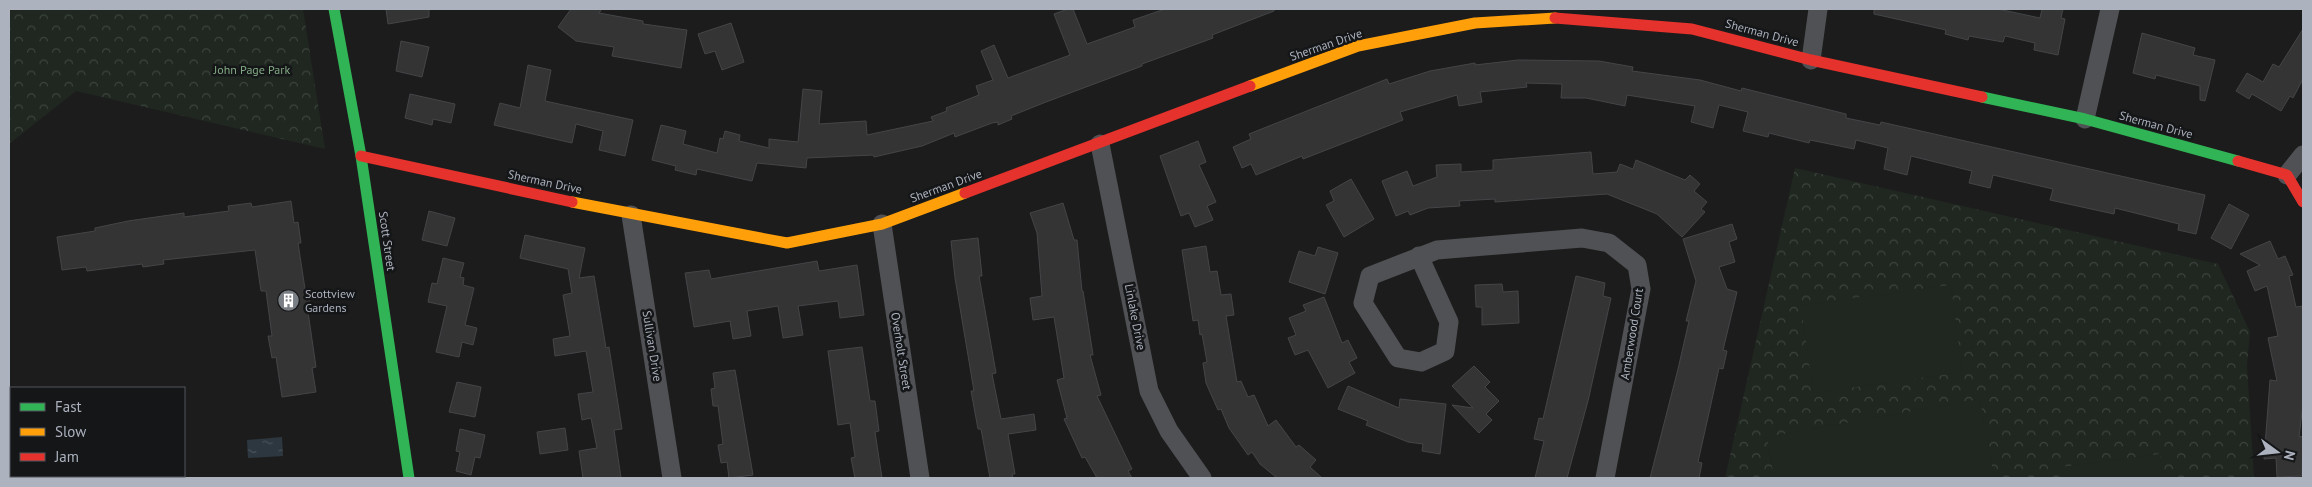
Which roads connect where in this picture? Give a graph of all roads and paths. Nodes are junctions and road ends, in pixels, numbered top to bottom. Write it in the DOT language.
graph roads {
  1 [pos="334,9"];
  2 [pos="1818,9"];
  3 [pos="2110,9"];
  4 [pos="1566,13"];
  5 [pos="1811,60"];
  6 [pos="2085,119"];
  7 [pos="1100,144"];
  8 [pos="2303,155"];
  9 [pos="361,156"];
  10 [pos="2287,175"];
  11 [pos="2303,202"];
  12 [pos="632,214"];
  13 [pos="882,224"];
  14 [pos="1419,256"];
  15 [pos="409,478"];
  16 [pos="672,478"];
  17 [pos="920,478"];
  18 [pos="1202,478"];
  19 [pos="1605,478"];
  1 -- 9 [label="street, Scott Street"];
  2 -- 5 [label="street"];
  3 -- 6 [label="street"];
  4 -- 5 [label="street, Sherman Drive"];
  4 -- 7 [label="street, Sherman Drive"];
  5 -- 6 [label="street, Sherman Drive"];
  6 -- 10 [label="street, Sherman Drive"];
  7 -- 13 [label="street, Sherman Drive"];
  7 -- 18 [label="street, Linlake Drive"];
  8 -- 10 [label="street"];
  9 -- 12 [label="street, Sherman Drive"];
  9 -- 15 [label="street, Scott Street"];
  10 -- 11 [label="street"];
  12 -- 13 [label="street, Sherman Drive"];
  12 -- 16 [label="street, Sullivan Drive"];
  13 -- 17 [label="street, Overholt Street"];
  14 -- 14 [label="street, Amberwood Court"];
  14 -- 19 [label="street, Amberwood Court"];
}
